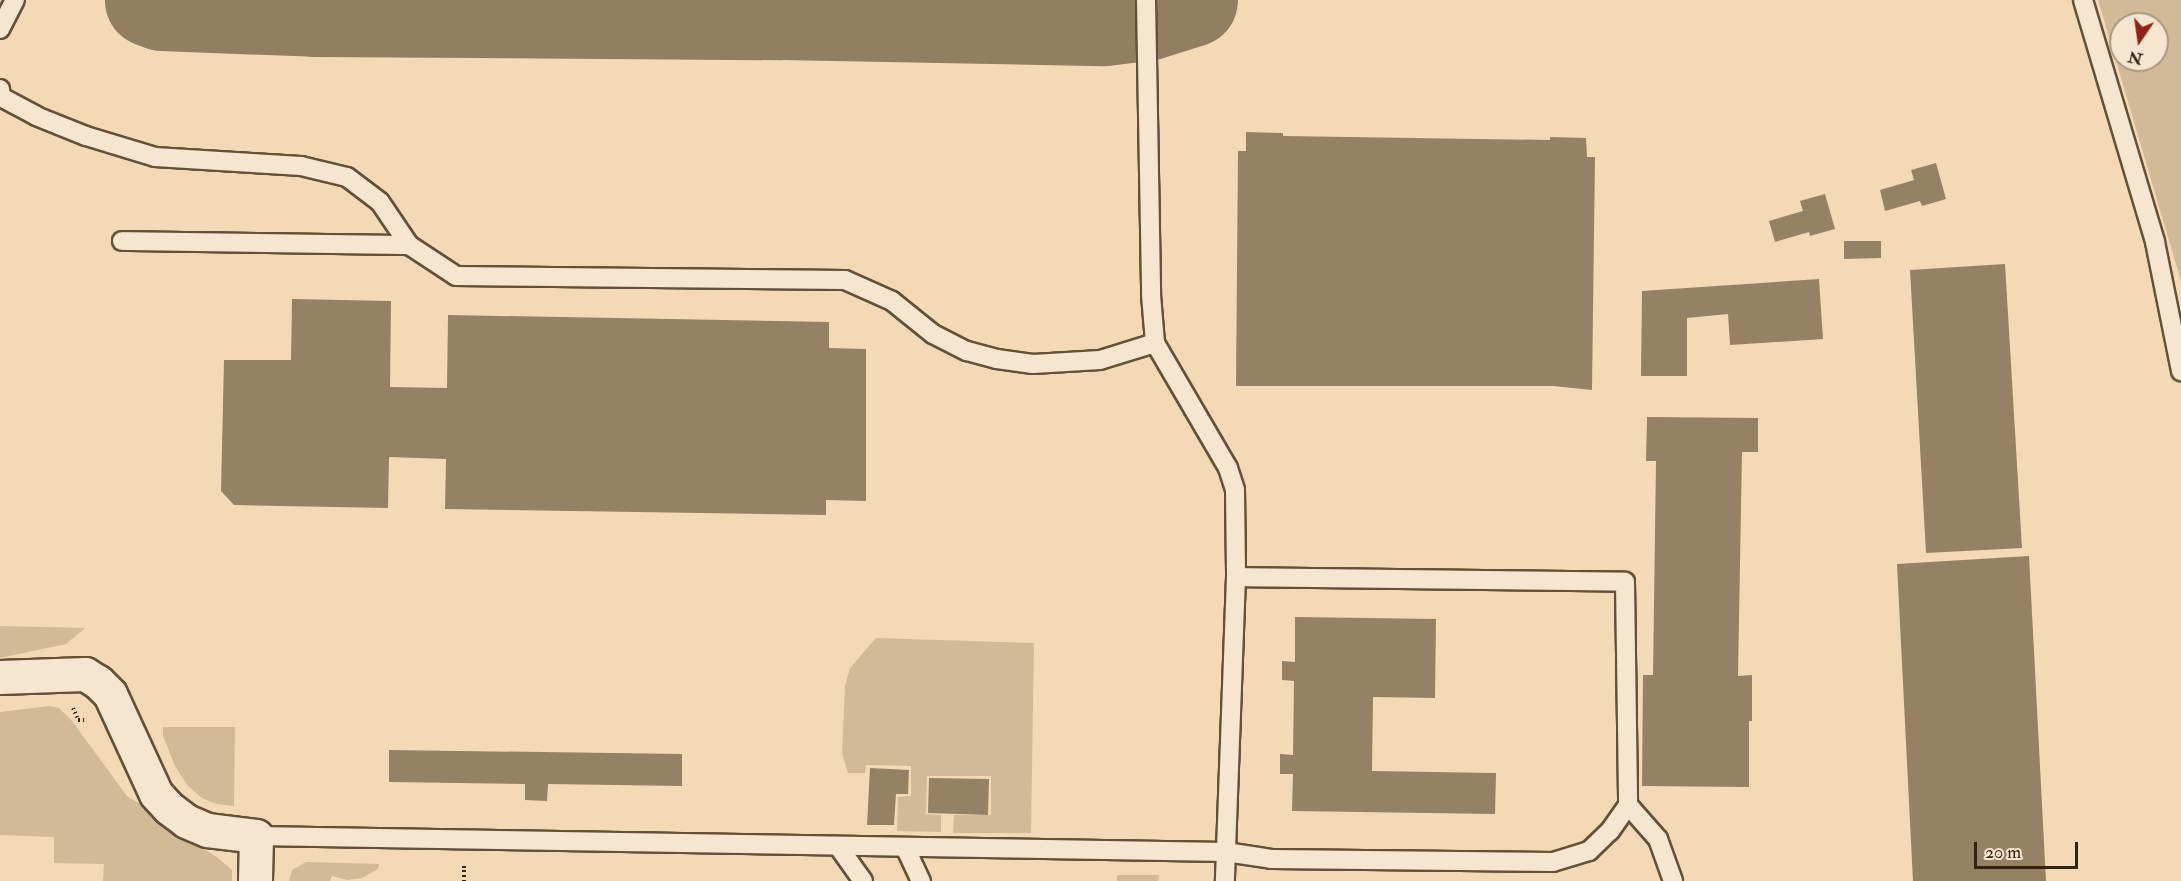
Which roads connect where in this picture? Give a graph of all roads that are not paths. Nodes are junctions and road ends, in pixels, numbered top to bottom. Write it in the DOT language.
graph roads {
  1 [pos="15,0"];
  2 [pos="1146,0"];
  3 [pos="2083,0"];
  4 [pos="0,29"];
  5 [pos="0,89"];
  6 [pos="122,241"];
  7 [pos="409,245"];
  8 [pos="1155,344"];
  9 [pos="2181,371"];
  10 [pos="1236,577"];
  11 [pos="0,677"];
  12 [pos="1628,805"];
  13 [pos="256,836"];
  14 [pos="838,846"];
  15 [pos="905,847"];
  16 [pos="1226,852"];
  17 [pos="255,881"];
  18 [pos="863,881"];
  19 [pos="921,881"];
  20 [pos="1225,881"];
  21 [pos="1673,881"];
  1 -- 4 [label="lane"];
  2 -- 8 [label="lane"];
  3 -- 9 [label="lane"];
  5 -- 7 [label="lane"];
  6 -- 7 [label="lane"];
  7 -- 8 [label="lane"];
  8 -- 10 [label="lane"];
  10 -- 12 [label="lane"];
  10 -- 16 [label="lane"];
  11 -- 13 [label="street"];
  12 -- 16 [label="lane"];
  12 -- 21 [label="lane"];
  13 -- 14 [label="lane"];
  13 -- 17 [label="street"];
  14 -- 15 [label="lane"];
  14 -- 18 [label="lane"];
  15 -- 16 [label="lane"];
  15 -- 19 [label="lane"];
  16 -- 20 [label="lane"];
}
